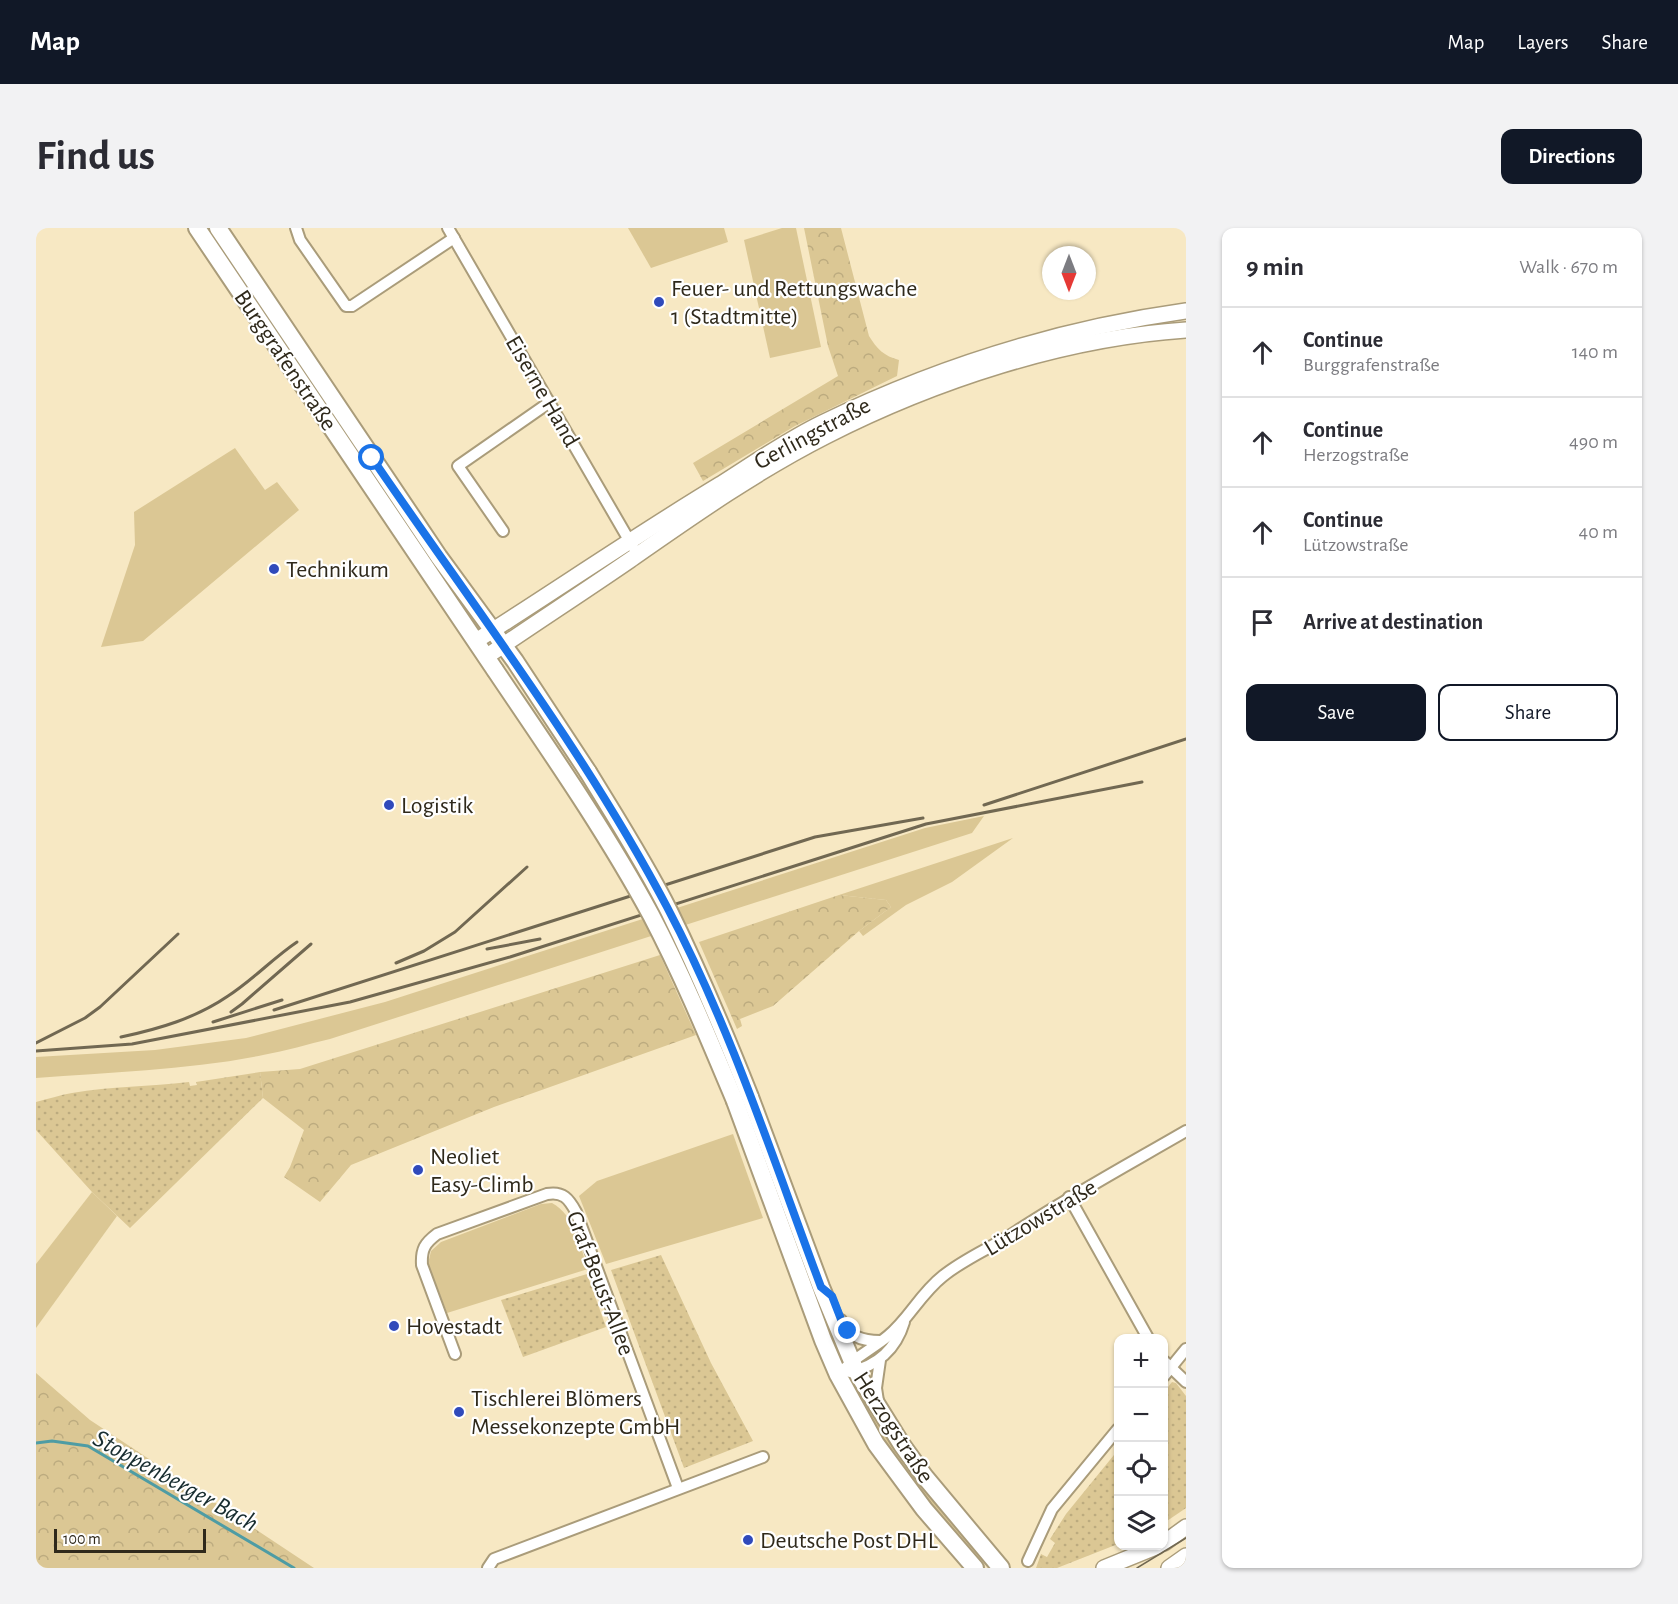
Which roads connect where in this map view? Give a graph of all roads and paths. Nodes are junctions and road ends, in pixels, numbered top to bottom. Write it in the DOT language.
graph roads {
  1 [pos="197,228"];
  2 [pos="219,228"];
  3 [pos="296,228"];
  4 [pos="451,233"];
  5 [pos="1186,311"];
  6 [pos="1186,330"];
  7 [pos="550,402"];
  8 [pos="503,531"];
  9 [pos="629,540"];
  10 [pos="636,555"];
  11 [pos="491,631"];
  12 [pos="476,641"];
  13 [pos="502,646"];
  14 [pos="491,663"];
  15 [pos="742,1099"];
  16 [pos="1186,1131"];
  17 [pos="1069,1197"];
  18 [pos="821,1287"];
  19 [pos="905,1316"];
  20 [pos="1147,1334"];
  21 [pos="880,1341"];
  22 [pos="1186,1349"];
  23 [pos="455,1354"];
  24 [pos="880,1360"];
  25 [pos="854,1366"];
  26 [pos="1168,1367"];
  27 [pos="1168,1370"];
  28 [pos="838,1375"];
  29 [pos="1186,1382"];
  30 [pos="879,1407"];
  31 [pos="1114,1435"];
  32 [pos="763,1457"];
  33 [pos="678,1488"];
  34 [pos="1186,1527"];
  35 [pos="1168,1540"];
  36 [pos="1146,1550"];
  37 [pos="1186,1556"];
  38 [pos="1028,1561"];
  39 [pos="971,1566"];
  40 [pos="488,1568"];
  41 [pos="1001,1568"];
  42 [pos="1104,1568"];
  43 [pos="1169,1568"];
  1 -- 12 [label="main road, Burggrafenstraße"];
  2 -- 11 [label="main road, Burggrafenstraße"];
  3 -- 4 [label="street"];
  4 -- 7 [label="street, Eiserne Hand"];
  5 -- 9 [label="main road, Gerlingstraße"];
  6 -- 10 [label="main road, Gerlingstraße"];
  7 -- 8 [label="street"];
  7 -- 9 [label="street, Eiserne Hand"];
  9 -- 10 [label="street, Eiserne Hand"];
  9 -- 11 [label="main road, Gerlingstraße"];
  10 -- 13 [label="main road, Gerlingstraße"];
  11 -- 12 [label="main road, Gerlingstraße"];
  11 -- 13 [label="main road, Herzogstraße"];
  12 -- 14 [label="main road, Herzogstraße"];
  13 -- 14 [label="main road, Gerlingstraße"];
  13 -- 15 [label="main road, Herzogstraße, bridge"];
  14 -- 15 [label="main road, Herzogstraße, bridge"];
  15 -- 18 [label="main road, Herzogstraße"];
  15 -- 28 [label="main road, Herzogstraße"];
  16 -- 17 [label="street, Lützowstraße"];
  17 -- 19 [label="street, Lützowstraße"];
  17 -- 20 [label="street"];
  18 -- 21 [label="street"];
  18 -- 25 [label="main road, Herzogstraße"];
  19 -- 21 [label="street, Lützowstraße"];
  19 -- 24 [label="street, Lützowstraße"];
  21 -- 25 [label="street, Lützowstraße"];
  22 -- 26 [label="street"];
  23 -- 33 [label="street, Graf-Beust-Allee"];
  24 -- 25 [label="street, Lützowstraße"];
  24 -- 30 [label="street"];
  25 -- 28 [label="street, Lützowstraße"];
  25 -- 30 [label="main road, Herzogstraße"];
  27 -- 29 [label="street"];
  28 -- 39 [label="main road, Herzogstraße"];
  30 -- 41 [label="main road, Herzogstraße"];
  31 -- 38 [label="street"];
  32 -- 33 [label="street"];
  33 -- 40 [label="street"];
  34 -- 35 [label="main road"];
  36 -- 42 [label="main road"];
  37 -- 43 [label="main road"];
}
